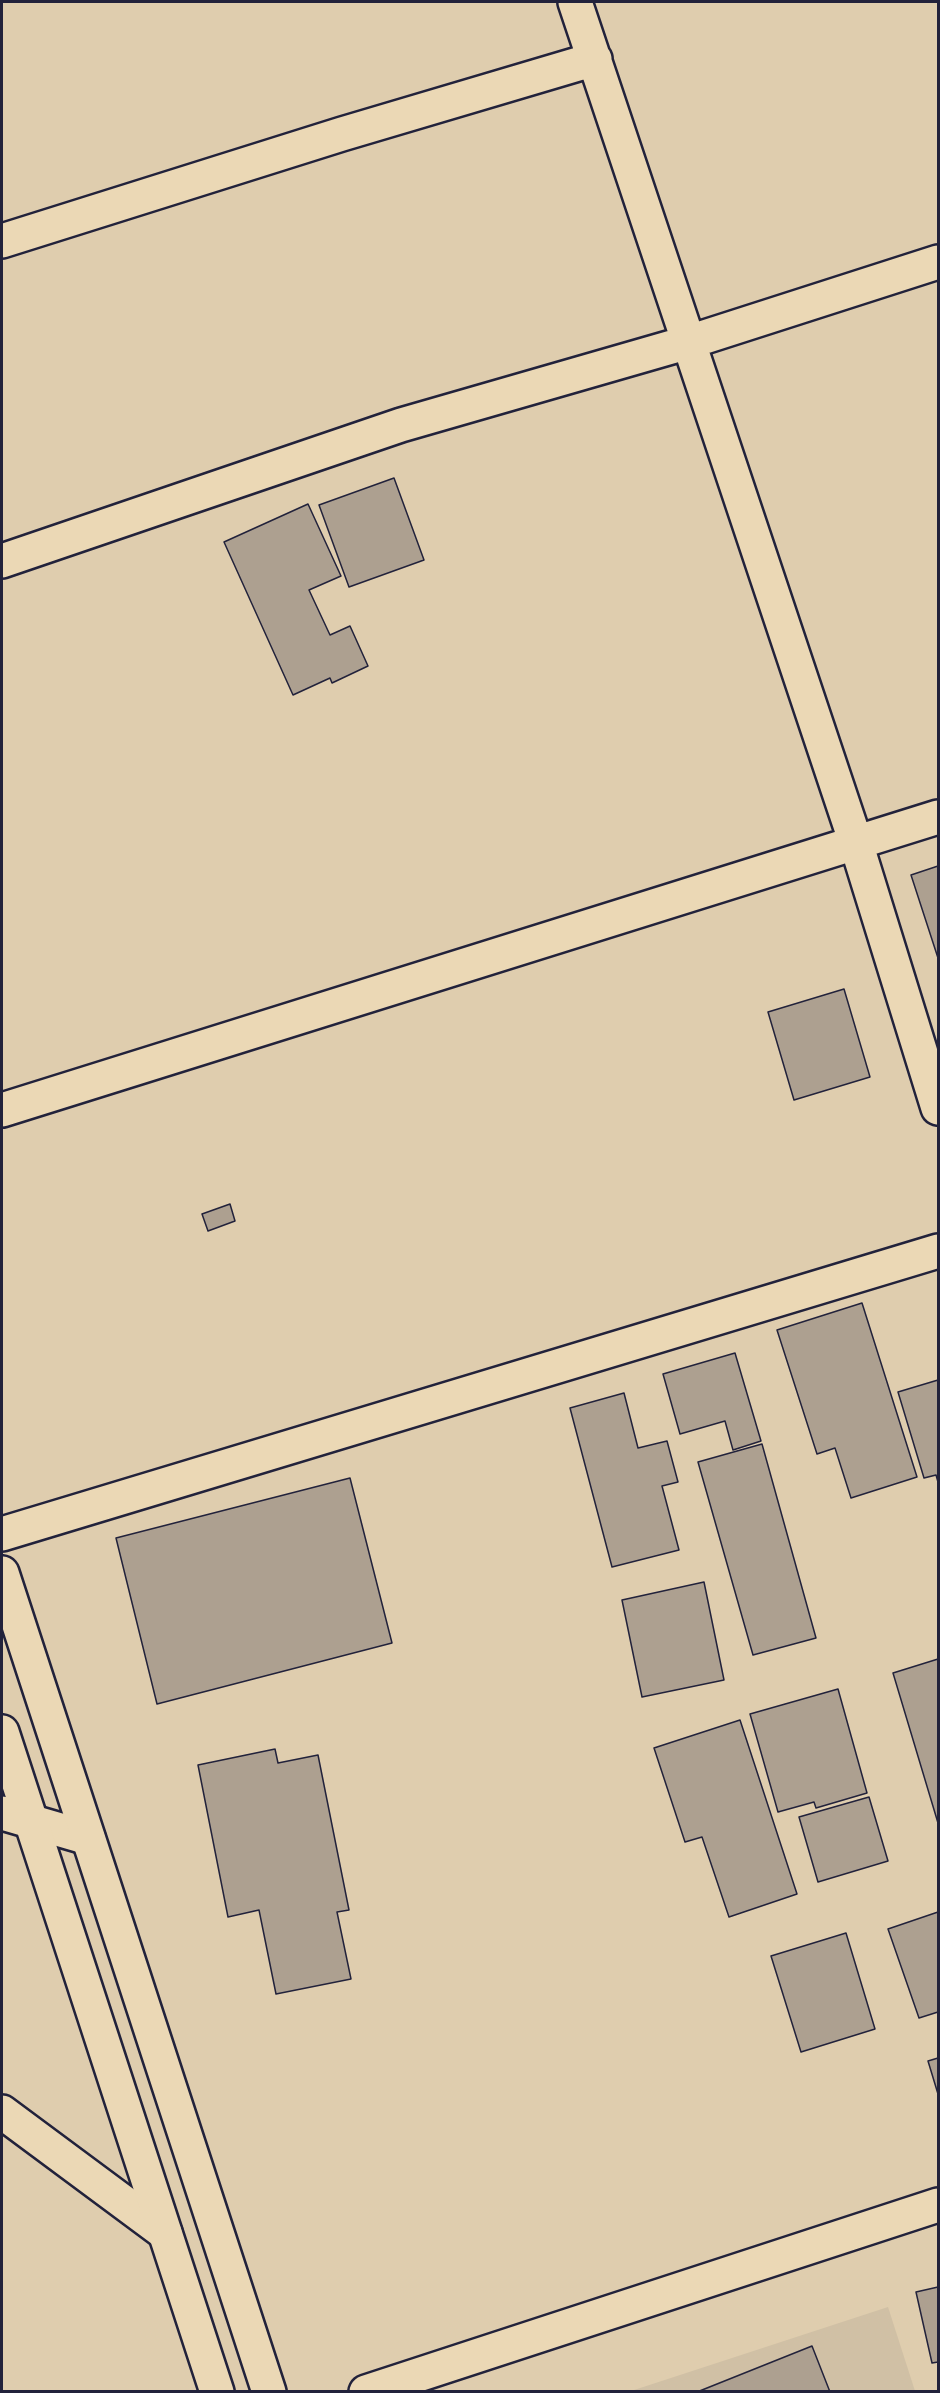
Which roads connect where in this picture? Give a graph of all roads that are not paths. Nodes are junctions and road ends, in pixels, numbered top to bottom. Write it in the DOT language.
graph roads {
  1 [pos="575,2"];
  2 [pos="595,59"];
  3 [pos="2,241"];
  4 [pos="939,262"];
  5 [pos="689,342"];
  6 [pos="2,561"];
  7 [pos="939,817"];
  8 [pos="856,843"];
  9 [pos="939,1108"];
  10 [pos="2,1110"];
  11 [pos="939,1251"];
  12 [pos="2,1534"];
  13 [pos="2,1573"];
  14 [pos="2,1732"];
  15 [pos="16,1817"];
  16 [pos="88,1838"];
  17 [pos="2,2112"];
  18 [pos="939,2205"];
  19 [pos="165,2233"];
  20 [pos="217,2391"];
  21 [pos="269,2391"];
  22 [pos="366,2391"];
  1 -- 2 [label="street"];
  2 -- 3 [label="street"];
  2 -- 5 [label="street"];
  4 -- 5 [label="street"];
  5 -- 6 [label="street"];
  5 -- 8 [label="street"];
  7 -- 8 [label="street"];
  8 -- 9 [label="street"];
  8 -- 10 [label="street"];
  11 -- 12 [label="street"];
  13 -- 16 [label="street"];
  14 -- 15 [label="street"];
  15 -- 16 [label="street"];
  15 -- 19 [label="street"];
  16 -- 21 [label="street"];
  17 -- 19 [label="street"];
  18 -- 22 [label="street"];
  19 -- 20 [label="street"];
}
